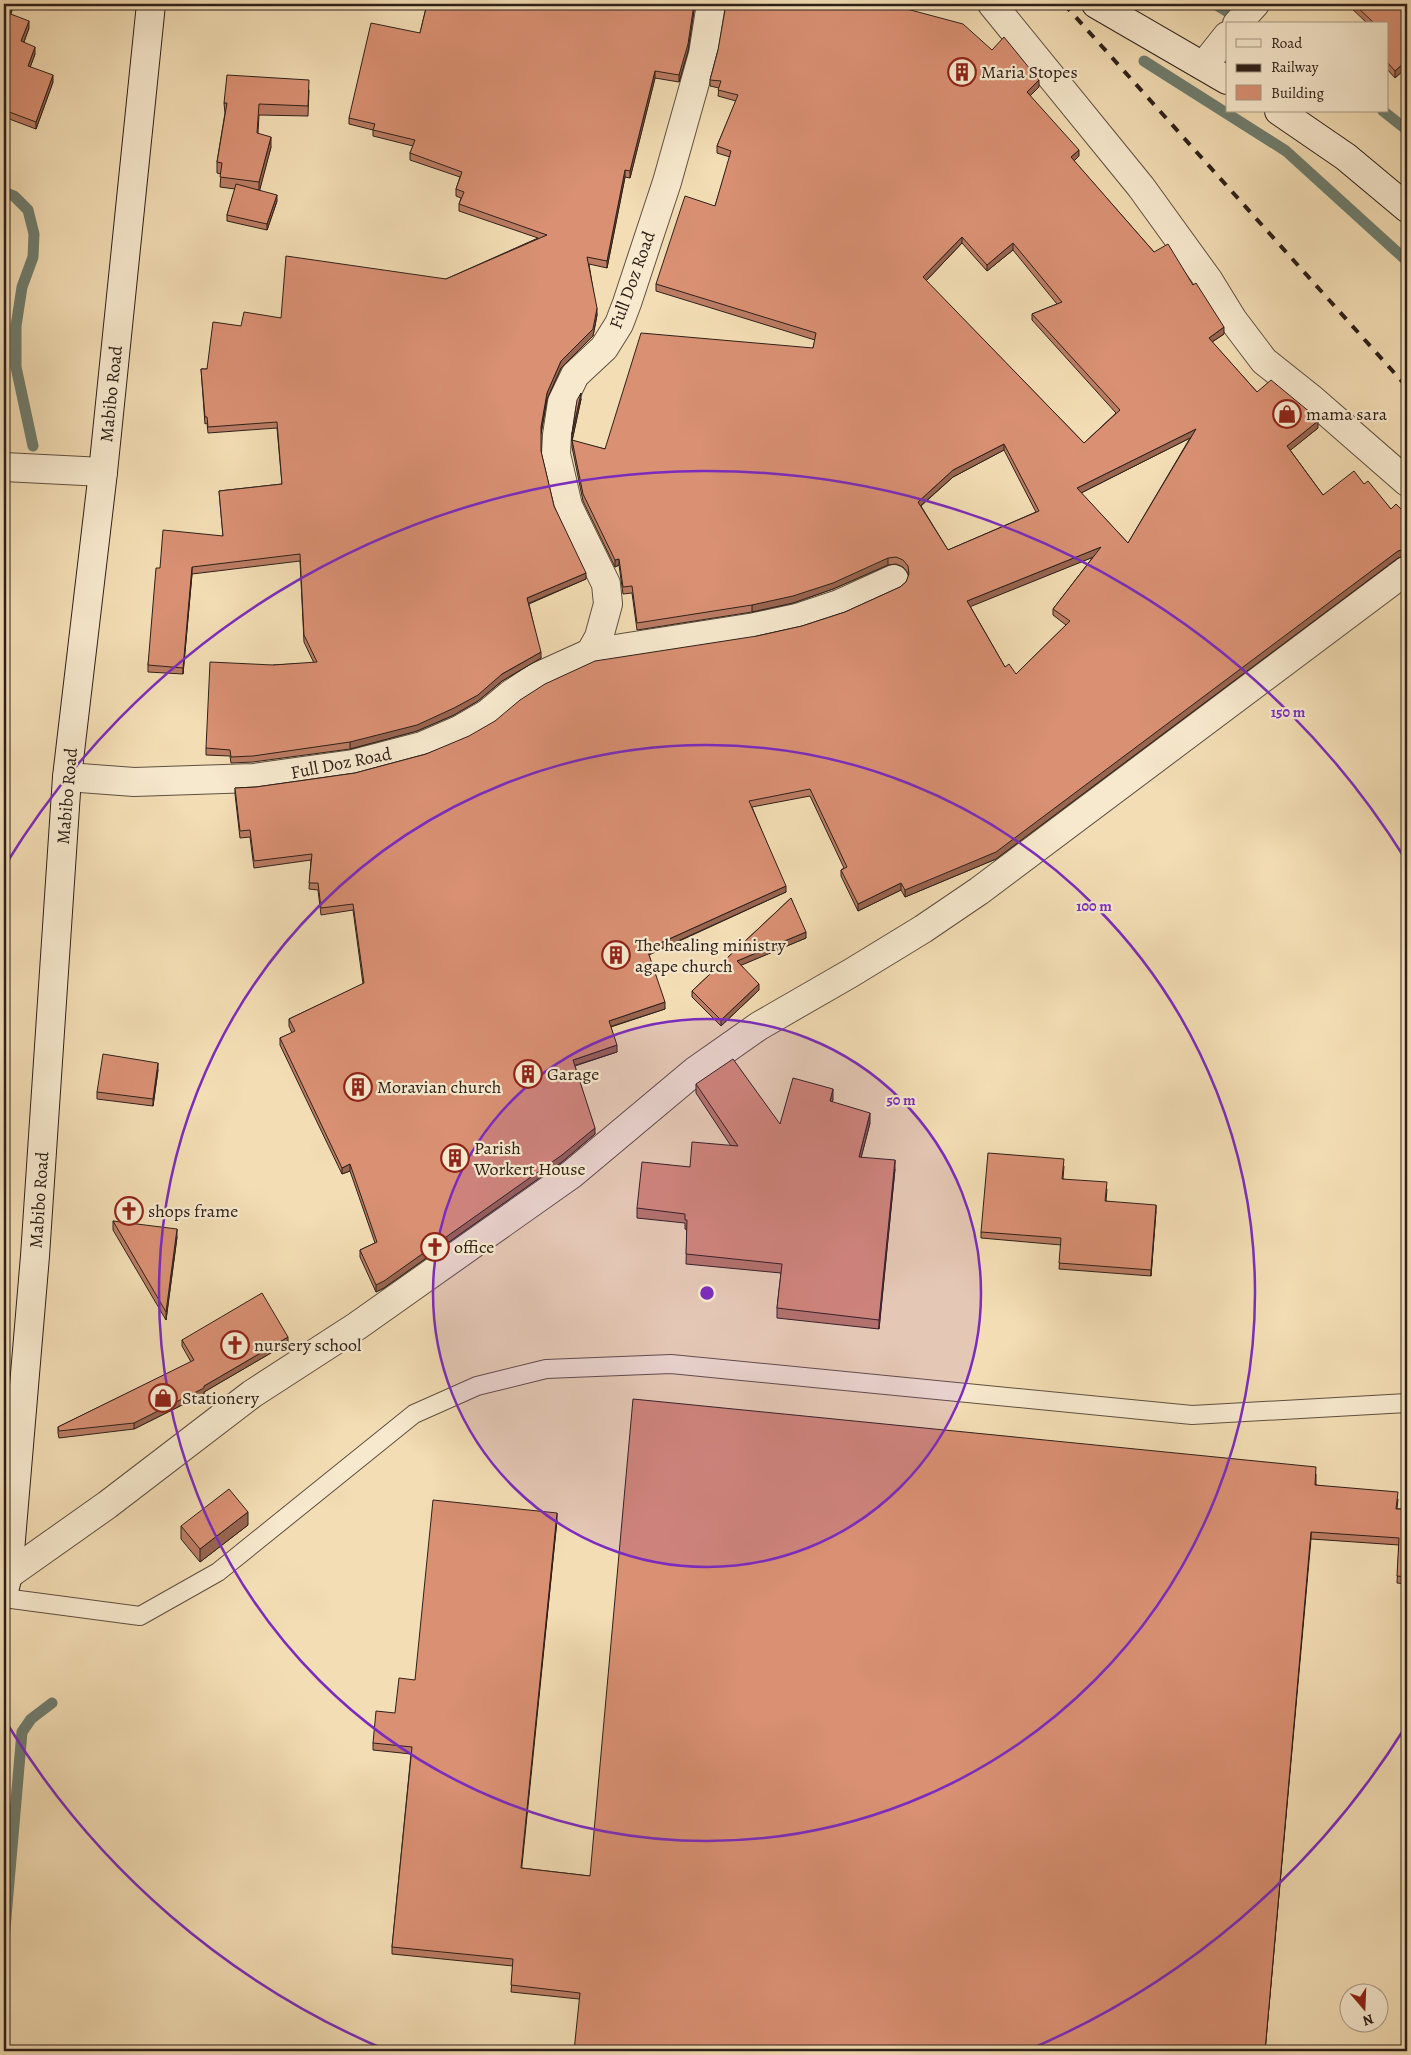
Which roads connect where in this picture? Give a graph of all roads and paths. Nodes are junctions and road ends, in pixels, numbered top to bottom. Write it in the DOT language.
graph roads {
  1 [pos="151,4"];
  2 [pos="711,4"];
  3 [pos="992,4"];
  4 [pos="1255,4"];
  5 [pos="1103,6"];
  6 [pos="1239,22"];
  7 [pos="1226,37"];
  8 [pos="1204,65"];
  9 [pos="1226,79"];
  10 [pos="1280,112"];
  11 [pos="1407,208"];
  12 [pos="4,467"];
  13 [pos="104,472"];
  14 [pos="1407,482"];
  15 [pos="1407,570"];
  16 [pos="894,579"];
  17 [pos="590,653"];
  18 [pos="67,777"];
  19 [pos="1407,1404"];
  20 [pos="5,1588"];
  1 -- 13 [label="street, Mabibo Road"];
  2 -- 17 [label="street, Full Doz Road"];
  3 -- 14 [label="street"];
  4 -- 6 [label="street"];
  5 -- 8 [label="street"];
  7 -- 8 [label="street"];
  8 -- 9 [label="street"];
  10 -- 11 [label="street"];
  12 -- 13 [label="street"];
  13 -- 18 [label="street, Mabibo Road"];
  15 -- 20 [label="street"];
  16 -- 17 [label="street, Full Doz Road"];
  17 -- 18 [label="street, Full Doz Road"];
  18 -- 20 [label="street, Mabibo Road"];
  19 -- 20 [label="lane"];
}
